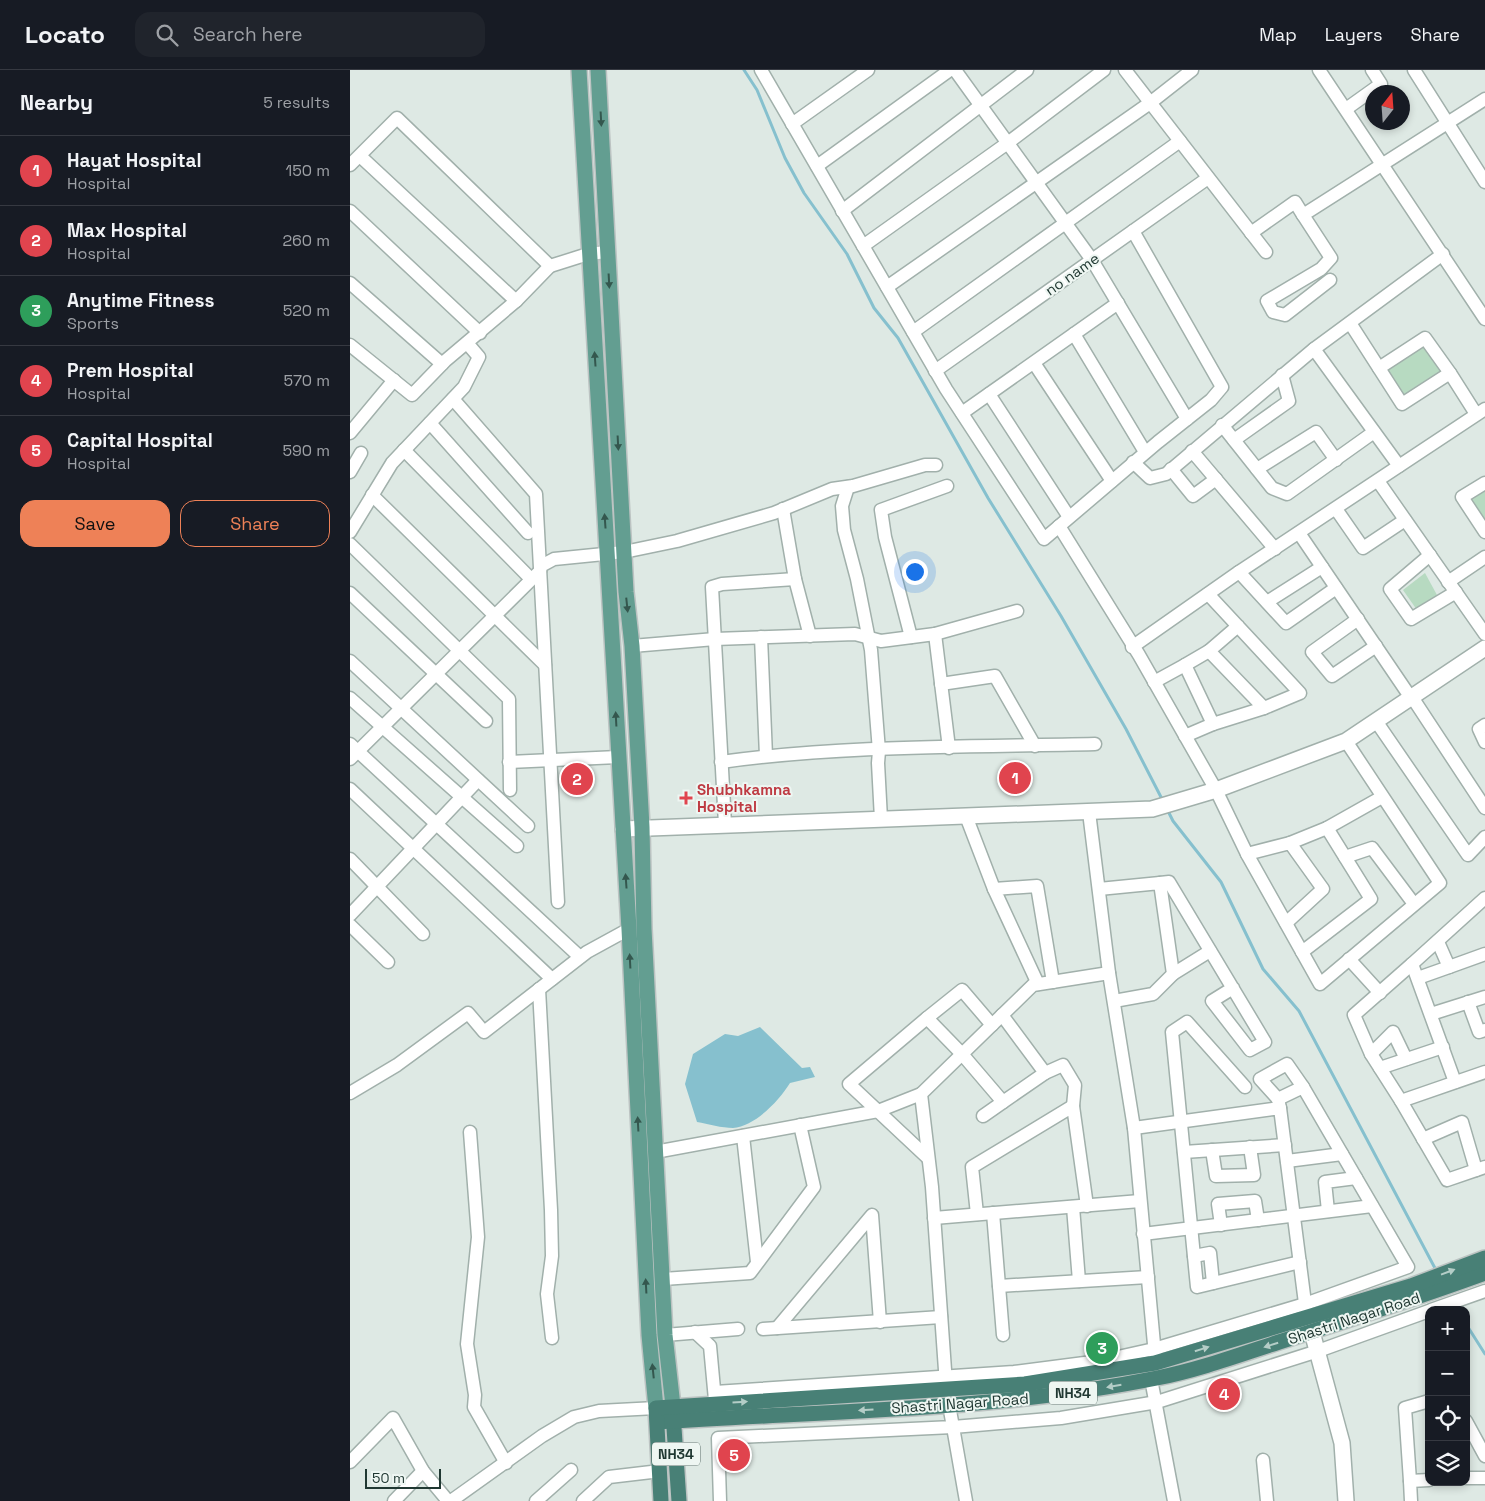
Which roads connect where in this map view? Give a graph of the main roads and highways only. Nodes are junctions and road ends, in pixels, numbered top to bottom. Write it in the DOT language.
graph roads {
  1 [pos="579,70"];
  2 [pos="598,70"];
  3 [pos="602,156"];
  4 [pos="583,157"];
  5 [pos="636,929"];
  6 [pos="1485,1258"];
  7 [pos="1485,1273"];
  8 [pos="1414,1292"];
  9 [pos="1308,1318"];
  10 [pos="947,1391"];
  11 [pos="715,1398"];
  12 [pos="673,1414"];
  13 [pos="657,1415"];
  14 [pos="717,1420"];
  15 [pos="661,1501"];
  16 [pos="679,1501"];
  1 -- 4 [label="main road"];
  2 -- 3 [label="main road, one-way"];
  3 -- 4 [label="main road"];
  3 -- 5 [label="main road, one-way"];
  5 -- 4 [label="main road, one-way"];
  5 -- 12 [label="main road"];
  13 -- 5 [label="main road, one-way"];
  8 -- 6 [label="highway, NH34, one-way"];
  7 -- 8 [label="highway, Shastri Nagar Road / NH34"];
  8 -- 9 [label="highway, Shastri Nagar Road / NH34"];
  9 -- 10 [label="highway, NH34"];
  9 -- 10 [label="highway, Shastri Nagar Road / NH34, one-way"];
  10 -- 11 [label="highway, NH34"];
  10 -- 14 [label="highway, Shastri Nagar Road / NH34, one-way"];
  11 -- 12 [label="highway, NH34"];
  11 -- 14 [label="highway"];
  12 -- 13 [label="highway, NH34"];
  12 -- 14 [label="highway, Shastri Nagar Road / NH34"];
  12 -- 16 [label="highway, NH34"];
  13 -- 15 [label="highway, NH34 / NH34"];
}
